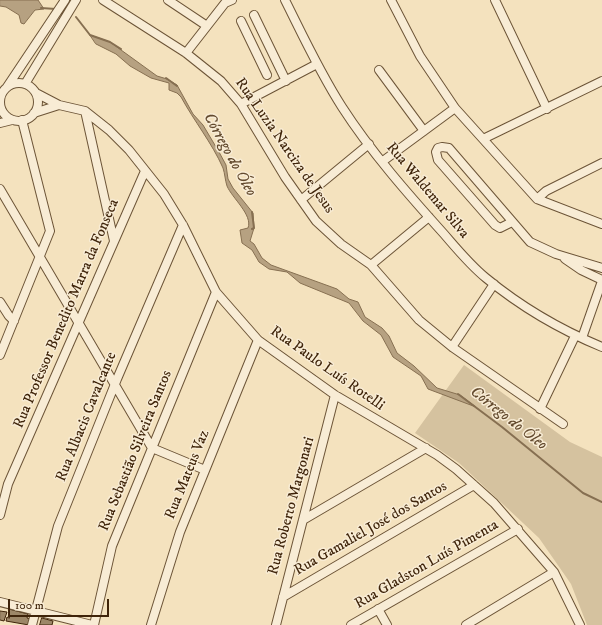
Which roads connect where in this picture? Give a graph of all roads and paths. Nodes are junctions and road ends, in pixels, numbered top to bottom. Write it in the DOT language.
graph roads {
  1 [pos="65,0"];
  2 [pos="76,0"];
  3 [pos="103,0"];
  4 [pos="168,0"];
  5 [pos="285,0"];
  6 [pos="390,0"];
  7 [pos="495,0"];
  8 [pos="225,1"];
  9 [pos="254,15"];
  10 [pos="241,21"];
  11 [pos="207,26"];
  12 [pos="268,44"];
  13 [pos="255,50"];
  14 [pos="186,53"];
  15 [pos="318,64"];
  16 [pos="379,70"];
  17 [pos="266,75"];
  18 [pos="286,81"];
  19 [pos="602,81"];
  20 [pos="25,84"];
  21 [pos="7,87"];
  22 [pos="36,93"];
  23 [pos="1,96"];
  24 [pos="241,104"];
  25 [pos="59,105"];
  26 [pos="455,108"];
  27 [pos="546,109"];
  28 [pos="85,111"];
  29 [pos="34,113"];
  30 [pos="12,120"];
  31 [pos="22,120"];
  32 [pos="0,123"];
  33 [pos="424,131"];
  34 [pos="483,140"];
  35 [pos="369,144"];
  36 [pos="383,161"];
  37 [pos="602,163"];
  38 [pos="145,171"];
  39 [pos="0,189"];
  40 [pos="537,199"];
  41 [pos="301,200"];
  42 [pos="429,217"];
  43 [pos="512,222"];
  44 [pos="602,224"];
  45 [pos="183,225"];
  46 [pos="114,241"];
  47 [pos="562,256"];
  48 [pos="40,258"];
  49 [pos="371,265"];
  50 [pos="602,268"];
  51 [pos="602,281"];
  52 [pos="494,284"];
  53 [pos="216,292"];
  54 [pos="0,302"];
  55 [pos="14,321"];
  56 [pos="78,322"];
  57 [pos="578,337"];
  58 [pos="258,340"];
  59 [pos="452,347"];
  60 [pos="602,347"];
  61 [pos="0,355"];
  62 [pos="115,384"];
  63 [pos="336,395"];
  64 [pos="540,409"];
  65 [pos="563,424"];
  66 [pos="152,448"];
  67 [pos="426,448"];
  68 [pos="205,470"];
  69 [pos="474,485"];
  70 [pos="0,515"];
  71 [pos="303,520"];
  72 [pos="518,529"];
  73 [pos="554,572"];
  74 [pos="283,597"];
  75 [pos="0,602"];
  76 [pos="378,610"];
  77 [pos="35,611"];
  78 [pos="32,625"];
  79 [pos="93,625"];
  80 [pos="152,625"];
  81 [pos="276,625"];
  82 [pos="351,625"];
  83 [pos="387,625"];
  84 [pos="466,625"];
  85 [pos="580,625"];
  1 -- 21 [label="street"];
  2 -- 20 [label="street"];
  3 -- 14 [label="street, Rua Luzia Narciza de Jesus"];
  4 -- 11 [label="street"];
  5 -- 15 [label="street, Rua Waldemar Silva"];
  6 -- 26 [label="street"];
  7 -- 27 [label="street"];
  8 -- 11 [label="street"];
  9 -- 12 [label="street"];
  10 -- 13 [label="street"];
  11 -- 14 [label="street"];
  12 -- 13 [label="street"];
  12 -- 18 [label="street"];
  13 -- 17 [label="street"];
  14 -- 24 [label="street, Rua Luzia Narciza de Jesus"];
  15 -- 18 [label="street"];
  15 -- 35 [label="street, Rua Waldemar Silva"];
  16 -- 33 [label="street"];
  18 -- 24 [label="street"];
  19 -- 27 [label="street"];
  20 -- 21 [label="street"];
  20 -- 22 [label="street"];
  21 -- 23 [label="street"];
  22 -- 25 [label="street, Rua Paulo Luís Rotelli"];
  22 -- 29 [label="street"];
  23 -- 30 [label="street"];
  24 -- 41 [label="street, Rua Luzia Narciza de Jesus"];
  25 -- 28 [label="street, Rua Paulo Luís Rotelli"];
  25 -- 29 [label="street"];
  26 -- 33 [label="street"];
  26 -- 34 [label="street"];
  27 -- 34 [label="street"];
  28 -- 38 [label="street, Rua Paulo Luís Rotelli"];
  28 -- 46 [label="street"];
  29 -- 31 [label="street"];
  30 -- 31 [label="street"];
  30 -- 32 [label="street"];
  31 -- 48 [label="street"];
  33 -- 36 [label="street"];
  34 -- 40 [label="street"];
  35 -- 36 [label="street, Rua Waldemar Silva"];
  35 -- 41 [label="street"];
  36 -- 42 [label="street, Rua Waldemar Silva"];
  37 -- 40 [label="street"];
  38 -- 45 [label="street, Rua Paulo Luís Rotelli"];
  38 -- 46 [label="street, Rua Professor Benedito Marra da Fonseca"];
  39 -- 48 [label="street"];
  40 -- 44 [label="street"];
  41 -- 49 [label="street, Rua Luzia Narciza de Jesus"];
  42 -- 49 [label="street"];
  42 -- 52 [label="street, Rua Waldemar Silva"];
  43 -- 43 [label="street"];
  43 -- 47 [label="street"];
  45 -- 53 [label="street, Rua Paulo Luís Rotelli"];
  45 -- 62 [label="street, Rua Albacis Cavalcante"];
  46 -- 56 [label="street, Rua Professor Benedito Marra da Fonseca"];
  47 -- 50 [label="street"];
  47 -- 51 [label="street"];
  48 -- 55 [label="street"];
  48 -- 56 [label="street"];
  49 -- 59 [label="street, Rua Luzia Narciza de Jesus"];
  51 -- 57 [label="street"];
  52 -- 57 [label="street, Rua Waldemar Silva"];
  52 -- 59 [label="street"];
  53 -- 58 [label="street, Rua Paulo Luís Rotelli"];
  53 -- 66 [label="street, Rua Sebastião Silveira Santos"];
  54 -- 55 [label="street"];
  55 -- 61 [label="street"];
  56 -- 62 [label="street"];
  56 -- 70 [label="street, Rua Professor Benedito Marra da Fonseca"];
  57 -- 60 [label="street, Rua Waldemar Silva"];
  57 -- 64 [label="street"];
  58 -- 63 [label="street, Rua Paulo Luís Rotelli"];
  58 -- 68 [label="street, Rua Mateus Vaz"];
  59 -- 64 [label="street, Rua Luzia Narciza de Jesus"];
  62 -- 66 [label="street"];
  62 -- 77 [label="street, Rua Albacis Cavalcante"];
  63 -- 67 [label="street, Rua Paulo Luís Rotelli"];
  63 -- 71 [label="street, Rua Roberto Margonari"];
  64 -- 65 [label="street, Rua Luzia Narciza de Jesus"];
  66 -- 68 [label="street"];
  66 -- 79 [label="street, Rua Sebastião Silveira Santos"];
  67 -- 69 [label="street, Rua Paulo Luís Rotelli"];
  67 -- 71 [label="street"];
  68 -- 80 [label="street, Rua Mateus Vaz"];
  69 -- 72 [label="street, Rua Paulo Luís Rotelli"];
  69 -- 74 [label="street, Rua Gamaliel José dos Santos"];
  71 -- 74 [label="street, Rua Roberto Margonari"];
  72 -- 73 [label="street, Rua Paulo Luís Rotelli"];
  72 -- 76 [label="street, Rua Gladston Luís Pimenta"];
  73 -- 84 [label="street"];
  73 -- 85 [label="street, Rua Paulo Luís Rotelli"];
  74 -- 81 [label="street, Rua Roberto Margonari"];
  75 -- 77 [label="street"];
  76 -- 82 [label="street, Rua Gladston Luís Pimenta"];
  76 -- 83 [label="street"];
  77 -- 78 [label="street, Rua Albacis Cavalcante"];
  77 -- 79 [label="street"];
}
